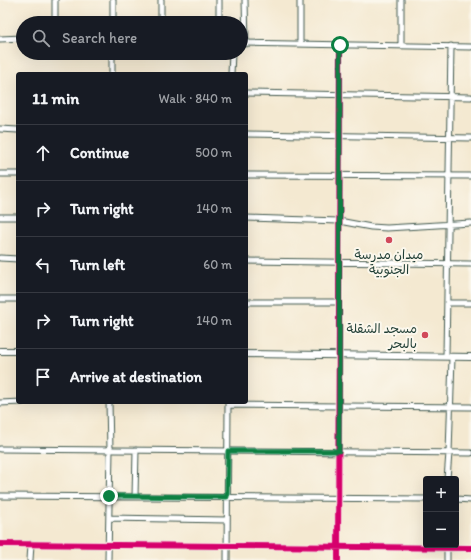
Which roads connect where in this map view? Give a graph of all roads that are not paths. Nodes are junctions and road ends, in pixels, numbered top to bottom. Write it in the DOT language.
graph roads {
  1 [pos="55,0"];
  2 [pos="113,0"];
  3 [pos="161,0"];
  4 [pos="219,0"];
  5 [pos="245,0"];
  6 [pos="300,0"];
  7 [pos="402,0"];
  8 [pos="55,16"];
  9 [pos="113,16"];
  10 [pos="161,16"];
  11 [pos="219,16"];
  12 [pos="244,16"];
  13 [pos="16,38"];
  14 [pos="0,39"];
  15 [pos="248,44"];
  16 [pos="300,44"];
  17 [pos="340,45"];
  18 [pos="401,46"];
  19 [pos="452,46"];
  20 [pos="471,47"];
  21 [pos="112,60"];
  22 [pos="232,60"];
  23 [pos="112,72"];
  24 [pos="231,72"];
  25 [pos="248,93"];
  26 [pos="340,96"];
  27 [pos="450,97"];
  28 [pos="471,97"];
  29 [pos="0,129"];
  30 [pos="16,130"];
  31 [pos="248,134"];
  32 [pos="339,136"];
  33 [pos="450,138"];
  34 [pos="471,138"];
  35 [pos="0,174"];
  36 [pos="16,174"];
  37 [pos="248,175"];
  38 [pos="339,176"];
  39 [pos="450,176"];
  40 [pos="471,176"];
  41 [pos="0,217"];
  42 [pos="16,217"];
  43 [pos="248,218"];
  44 [pos="339,221"];
  45 [pos="449,224"];
  46 [pos="471,224"];
  47 [pos="0,258"];
  48 [pos="16,258"];
  49 [pos="248,261"];
  50 [pos="340,262"];
  51 [pos="448,264"];
  52 [pos="471,264"];
  53 [pos="0,299"];
  54 [pos="16,299"];
  55 [pos="248,302"];
  56 [pos="339,302"];
  57 [pos="447,303"];
  58 [pos="471,303"];
  59 [pos="0,351"];
  60 [pos="16,351"];
  61 [pos="248,354"];
  62 [pos="339,355"];
  63 [pos="449,356"];
  64 [pos="471,357"];
  65 [pos="0,402"];
  66 [pos="16,402"];
  67 [pos="109,404"];
  68 [pos="228,404"];
  69 [pos="248,404"];
  70 [pos="339,406"];
  71 [pos="450,407"];
  72 [pos="471,407"];
  73 [pos="0,449"];
  74 [pos="110,450"];
  75 [pos="136,450"];
  76 [pos="228,451"];
  77 [pos="339,451"];
  78 [pos="449,453"];
  79 [pos="471,453"];
  80 [pos="447,476"];
  81 [pos="0,496"];
  82 [pos="109,496"];
  83 [pos="135,497"];
  84 [pos="227,497"];
  85 [pos="338,498"];
  86 [pos="423,499"];
  87 [pos="459,499"];
  88 [pos="471,500"];
  89 [pos="109,518"];
  90 [pos="227,520"];
  91 [pos="0,544"];
  92 [pos="31,544"];
  93 [pos="108,545"];
  94 [pos="227,546"];
  95 [pos="423,546"];
  96 [pos="338,547"];
  97 [pos="459,547"];
  98 [pos="447,548"];
  99 [pos="471,548"];
  100 [pos="30,560"];
  101 [pos="108,560"];
  102 [pos="227,560"];
  103 [pos="338,560"];
  104 [pos="447,560"];
  1 -- 8 [label="street"];
  2 -- 9 [label="street"];
  3 -- 10 [label="street"];
  4 -- 11 [label="street"];
  5 -- 12 [label="street"];
  6 -- 16 [label="street"];
  7 -- 18 [label="street"];
  13 -- 14 [label="street"];
  15 -- 16 [label="street"];
  16 -- 17 [label="street"];
  17 -- 18 [label="street"];
  17 -- 26 [label="street"];
  18 -- 19 [label="street"];
  19 -- 20 [label="street"];
  19 -- 27 [label="street"];
  21 -- 23 [label="street"];
  22 -- 24 [label="street"];
  25 -- 26 [label="street"];
  26 -- 27 [label="street"];
  26 -- 32 [label="street"];
  27 -- 28 [label="street"];
  27 -- 33 [label="street"];
  29 -- 30 [label="street"];
  31 -- 32 [label="street"];
  32 -- 33 [label="street"];
  32 -- 38 [label="street"];
  33 -- 34 [label="street"];
  33 -- 39 [label="street"];
  35 -- 36 [label="street"];
  37 -- 38 [label="street"];
  38 -- 39 [label="street"];
  38 -- 44 [label="street"];
  39 -- 40 [label="street"];
  39 -- 45 [label="street"];
  41 -- 42 [label="street"];
  43 -- 44 [label="street"];
  44 -- 45 [label="street"];
  44 -- 50 [label="street"];
  45 -- 46 [label="street"];
  45 -- 51 [label="street"];
  47 -- 48 [label="street"];
  49 -- 50 [label="street"];
  50 -- 51 [label="street"];
  50 -- 56 [label="street"];
  51 -- 52 [label="street"];
  51 -- 57 [label="street"];
  53 -- 54 [label="street"];
  55 -- 56 [label="street"];
  56 -- 62 [label="street"];
  57 -- 58 [label="street"];
  57 -- 63 [label="street"];
  59 -- 60 [label="street"];
  61 -- 62 [label="street"];
  62 -- 63 [label="street"];
  62 -- 70 [label="street"];
  63 -- 64 [label="street"];
  63 -- 71 [label="street"];
  65 -- 66 [label="street"];
  67 -- 74 [label="street"];
  68 -- 76 [label="street"];
  69 -- 70 [label="street"];
  70 -- 71 [label="street"];
  70 -- 77 [label="street"];
  71 -- 72 [label="street"];
  71 -- 78 [label="street"];
  73 -- 74 [label="street"];
  74 -- 75 [label="street"];
  74 -- 82 [label="street"];
  75 -- 76 [label="street"];
  75 -- 83 [label="street"];
  76 -- 77 [label="street"];
  76 -- 84 [label="street"];
  77 -- 78 [label="street"];
  77 -- 85 [label="street"];
  78 -- 79 [label="street"];
  78 -- 80 [label="street"];
  81 -- 82 [label="street"];
  82 -- 83 [label="street"];
  82 -- 89 [label="street"];
  83 -- 84 [label="street"];
  84 -- 85 [label="street"];
  84 -- 90 [label="street"];
  85 -- 86 [label="street"];
  85 -- 96 [label="street"];
  87 -- 88 [label="street"];
  89 -- 90 [label="street"];
  89 -- 93 [label="street"];
  90 -- 94 [label="street"];
  91 -- 92 [label="street"];
  92 -- 93 [label="street"];
  92 -- 100 [label="street"];
  93 -- 94 [label="street"];
  93 -- 101 [label="street"];
  94 -- 96 [label="street"];
  94 -- 102 [label="street"];
  95 -- 96 [label="street"];
  96 -- 103 [label="street"];
  97 -- 99 [label="street"];
  98 -- 104 [label="street"];
}
